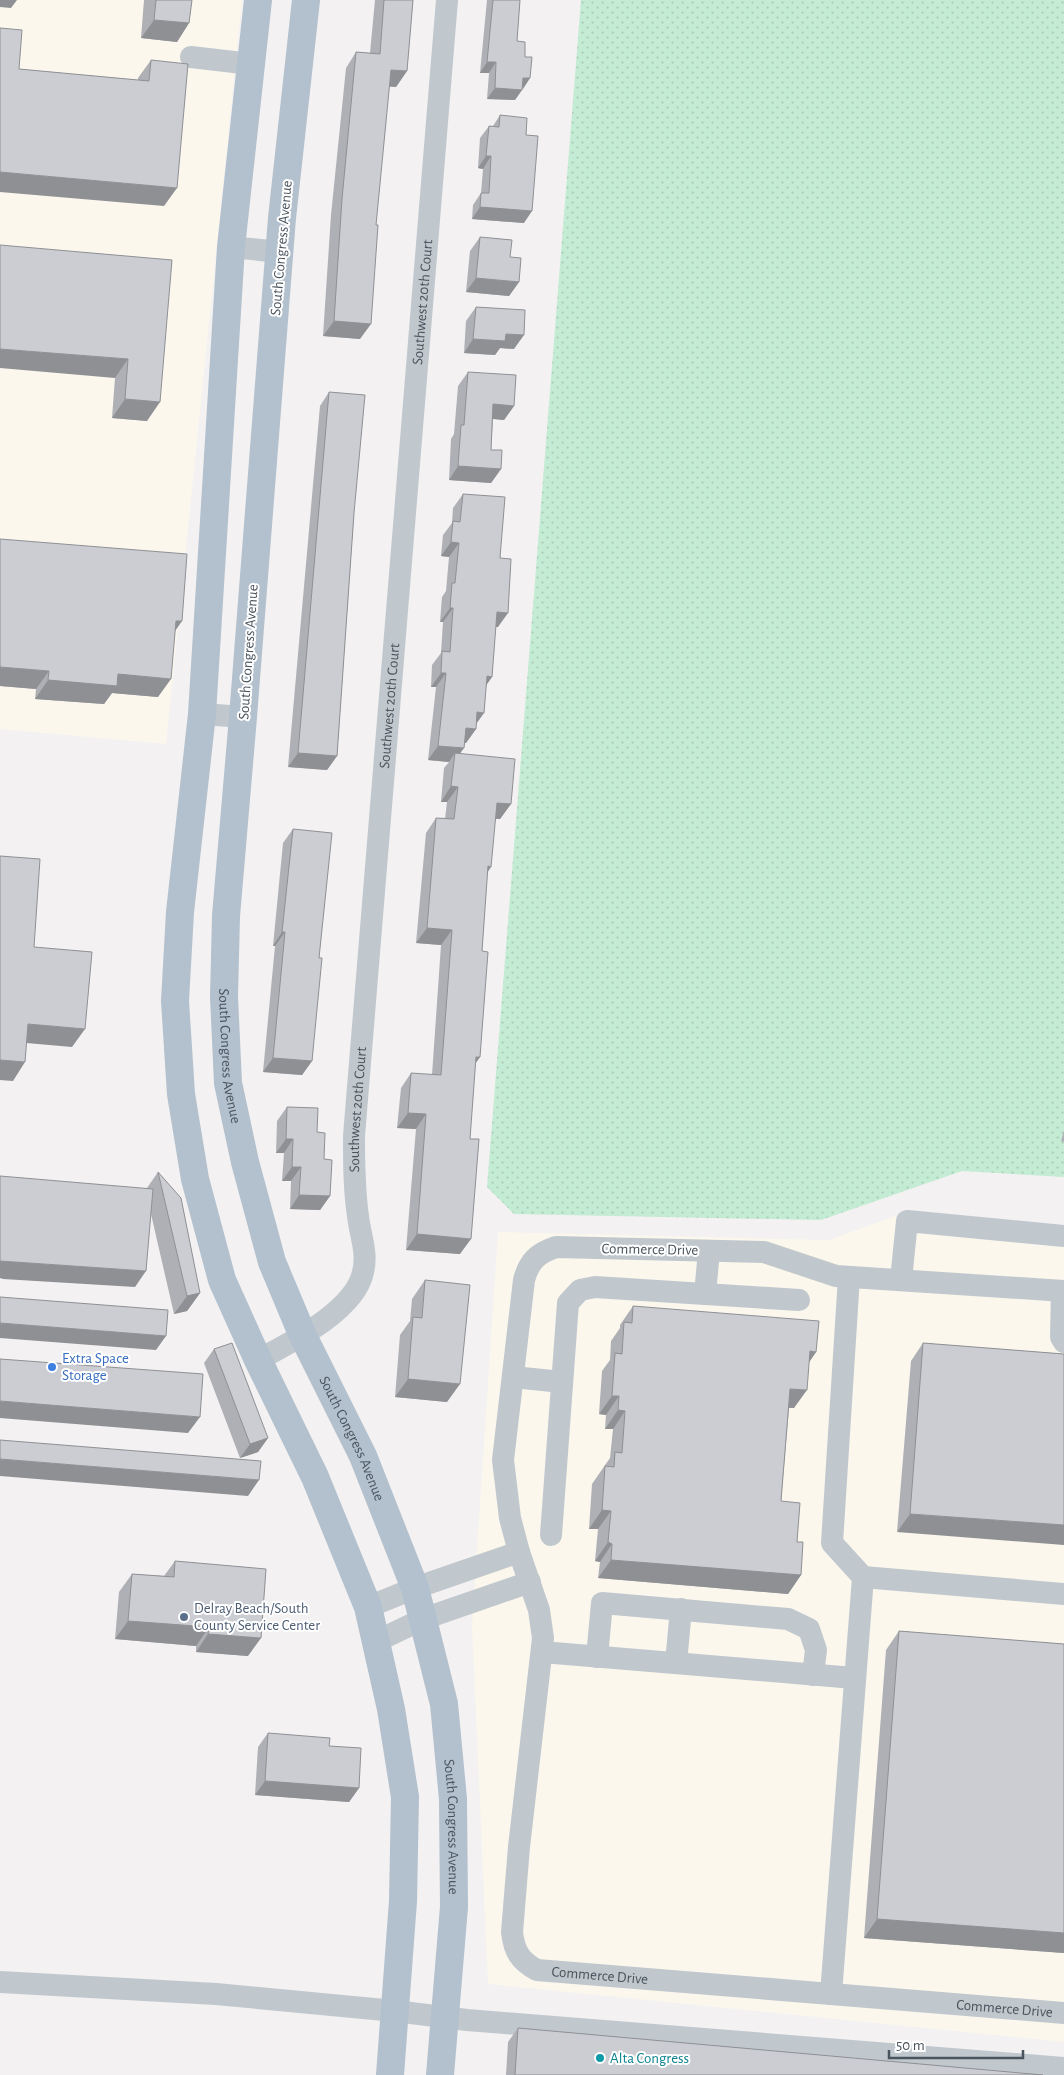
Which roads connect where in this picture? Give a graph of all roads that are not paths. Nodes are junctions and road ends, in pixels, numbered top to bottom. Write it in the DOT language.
graph roads {
  1 [pos="258,0"];
  2 [pos="306,0"];
  3 [pos="447,0"];
  4 [pos="191,57"];
  5 [pos="251,64"];
  6 [pos="231,247"];
  7 [pos="280,252"];
  8 [pos="202,714"];
  9 [pos="244,717"];
  10 [pos="1064,1236"];
  11 [pos="709,1251"];
  12 [pos="849,1277"];
  13 [pos="901,1280"];
  14 [pos="1063,1291"];
  15 [pos="705,1294"];
  16 [pos="799,1300"];
  17 [pos="302,1336"];
  18 [pos="1064,1342"];
  19 [pos="258,1360"];
  20 [pos="513,1377"];
  21 [pos="562,1382"];
  22 [pos="551,1535"];
  23 [pos="518,1552"];
  24 [pos="863,1577"];
  25 [pos="530,1582"];
  26 [pos="415,1588"];
  27 [pos="1064,1594"];
  28 [pos="368,1607"];
  29 [pos="681,1609"];
  30 [pos="423,1619"];
  31 [pos="375,1642"];
  32 [pos="542,1652"];
  33 [pos="598,1657"];
  34 [pos="676,1663"];
  35 [pos="814,1675"];
  36 [pos="854,1678"];
  37 [pos="0,1982"];
  38 [pos="831,1994"];
  39 [pos="395,2010"];
  40 [pos="1064,2012"];
  41 [pos="445,2018"];
  42 [pos="1064,2068"];
  43 [pos="390,2075"];
  44 [pos="440,2075"];
  1 -- 5 [label="main road"];
  2 -- 7 [label="main road, South Congress Avenue"];
  3 -- 17 [label="street, Southwest 20th Court"];
  4 -- 5 [label="street"];
  5 -- 6 [label="main road"];
  6 -- 7 [label="street"];
  6 -- 8 [label="main road"];
  7 -- 9 [label="main road, South Congress Avenue"];
  8 -- 9 [label="street"];
  8 -- 19 [label="main road"];
  9 -- 17 [label="main road, South Congress Avenue"];
  10 -- 13 [label="street"];
  11 -- 12 [label="street, Commerce Drive"];
  11 -- 15 [label="street"];
  11 -- 20 [label="street, Commerce Drive"];
  12 -- 13 [label="street, Commerce Drive"];
  12 -- 24 [label="street"];
  13 -- 14 [label="street, Commerce Drive"];
  14 -- 18 [label="street"];
  15 -- 16 [label="street"];
  15 -- 21 [label="street"];
  17 -- 19 [label="street, Southwest 20th Court"];
  17 -- 26 [label="main road, South Congress Avenue"];
  19 -- 28 [label="main road"];
  20 -- 21 [label="street"];
  20 -- 23 [label="street, Commerce Drive"];
  21 -- 22 [label="street"];
  23 -- 25 [label="street, Commerce Drive"];
  23 -- 26 [label="street"];
  24 -- 27 [label="street"];
  24 -- 36 [label="street"];
  25 -- 30 [label="street"];
  25 -- 32 [label="street, Commerce Drive"];
  26 -- 28 [label="street"];
  26 -- 30 [label="main road, South Congress Avenue"];
  28 -- 31 [label="main road"];
  29 -- 33 [label="street"];
  29 -- 34 [label="street"];
  29 -- 35 [label="street"];
  30 -- 31 [label="street"];
  30 -- 41 [label="main road, South Congress Avenue"];
  31 -- 39 [label="main road"];
  32 -- 33 [label="street"];
  32 -- 38 [label="street, Commerce Drive"];
  33 -- 34 [label="street"];
  34 -- 35 [label="street"];
  35 -- 36 [label="street"];
  36 -- 38 [label="street"];
  37 -- 39 [label="street"];
  38 -- 40 [label="street, Commerce Drive"];
  39 -- 41 [label="street"];
  39 -- 43 [label="main road"];
  41 -- 42 [label="street"];
  41 -- 44 [label="main road, South Congress Avenue"];
}
